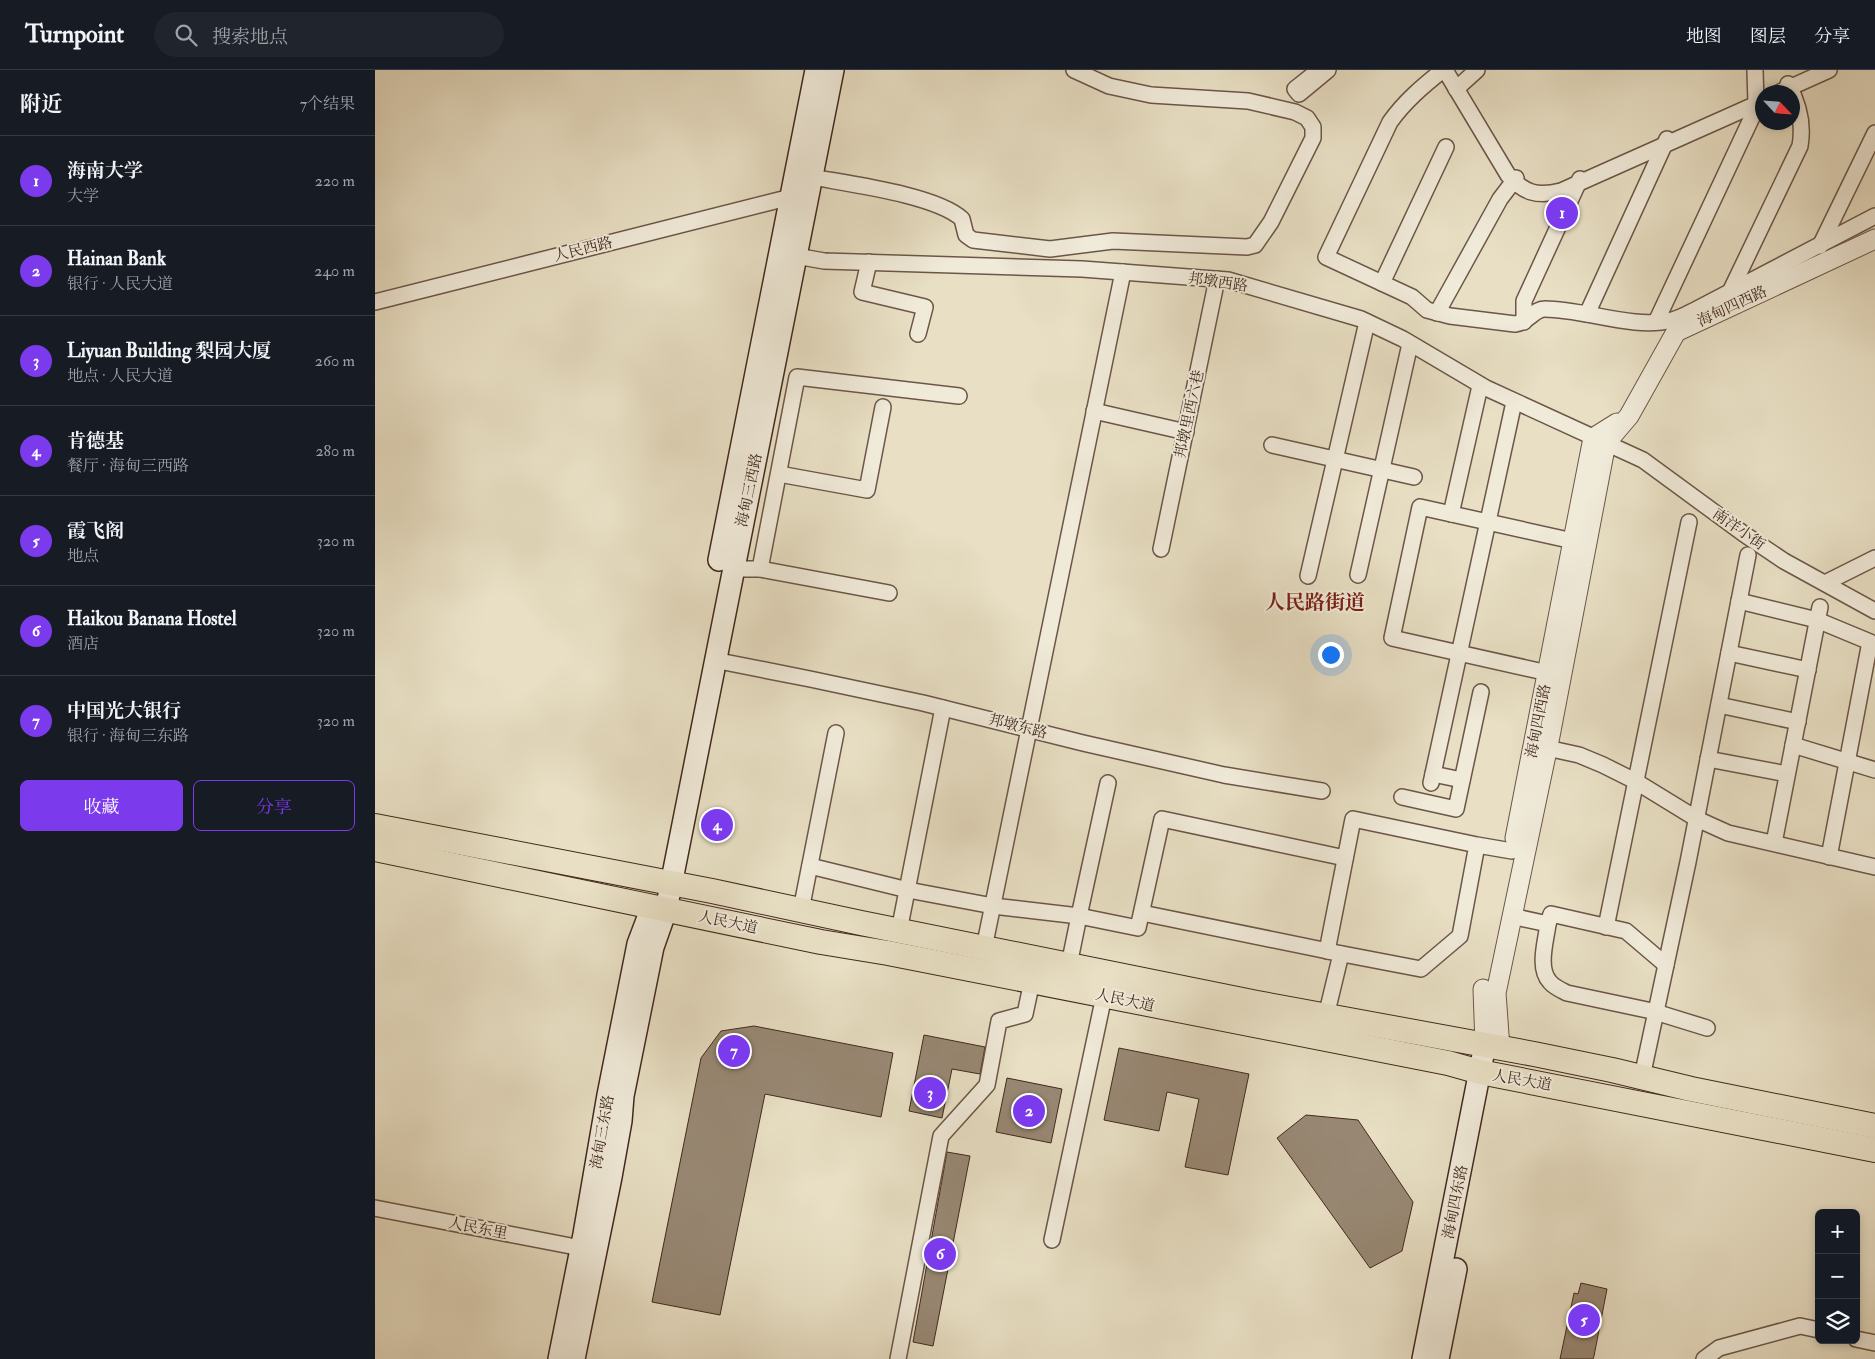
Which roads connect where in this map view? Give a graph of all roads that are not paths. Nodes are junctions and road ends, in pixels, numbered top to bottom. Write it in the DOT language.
graph roads {
  1 [pos="816,70"];
  2 [pos="833,70"];
  3 [pos="1077,70"];
  4 [pos="1319,70"];
  5 [pos="1329,70"];
  6 [pos="1444,70"];
  7 [pos="1451,70"];
  8 [pos="1477,70"];
  9 [pos="1755,70"];
  10 [pos="1818,70"];
  11 [pos="1829,70"];
  12 [pos="1757,85"];
  13 [pos="1791,85"];
  14 [pos="1793,85"];
  15 [pos="1458,87"];
  16 [pos="1755,102"];
  17 [pos="1755,110"];
  18 [pos="1800,116"];
  19 [pos="1875,133"];
  20 [pos="1667,141"];
  21 [pos="1446,147"];
  22 [pos="812,177"];
  23 [pos="1515,180"];
  24 [pos="1579,180"];
  25 [pos="791,197"];
  26 [pos="1875,216"];
  27 [pos="1875,239"];
  28 [pos="1821,246"];
  29 [pos="796,256"];
  30 [pos="869,262"];
  31 [pos="1123,272"];
  32 [pos="1217,279"];
  33 [pos="1381,283"];
  34 [pos="1729,292"];
  35 [pos="375,302"];
  36 [pos="1437,313"];
  37 [pos="1587,314"];
  38 [pos="1367,322"];
  39 [pos="1524,322"];
  40 [pos="1656,322"];
  41 [pos="918,334"];
  42 [pos="1410,344"];
  43 [pos="1480,386"];
  44 [pos="959,396"];
  45 [pos="1514,402"];
  46 [pos="883,407"];
  47 [pos="1094,411"];
  48 [pos="1186,432"];
  49 [pos="1600,440"];
  50 [pos="1272,445"];
  51 [pos="1335,459"];
  52 [pos="1382,470"];
  53 [pos="779,474"];
  54 [pos="1414,477"];
  55 [pos="1451,514"];
  56 [pos="1487,522"];
  57 [pos="1689,522"];
  58 [pos="1573,541"];
  59 [pos="1161,549"];
  60 [pos="1748,555"];
  61 [pos="1875,558"];
  62 [pos="733,569"];
  63 [pos="760,569"];
  64 [pos="1358,575"];
  65 [pos="1309,576"];
  66 [pos="1825,583"];
  67 [pos="889,593"];
  68 [pos="1739,602"];
  69 [pos="1875,611"];
  70 [pos="1819,614"];
  71 [pos="1458,653"];
  72 [pos="1729,653"];
  73 [pos="715,660"];
  74 [pos="1808,670"];
  75 [pos="1547,674"];
  76 [pos="1481,692"];
  77 [pos="1719,705"];
  78 [pos="943,708"];
  79 [pos="1798,722"];
  80 [pos="1029,728"];
  81 [pos="836,733"];
  82 [pos="1793,745"];
  83 [pos="1547,748"];
  84 [pos="1709,759"];
  85 [pos="1847,762"];
  86 [pos="1875,770"];
  87 [pos="1787,774"];
  88 [pos="1462,780"];
  89 [pos="1635,781"];
  90 [pos="1108,783"];
  91 [pos="1322,791"];
  92 [pos="1402,798"];
  93 [pos="1697,819"];
  94 [pos="375,826"];
  95 [pos="1774,843"];
  96 [pos="1477,845"];
  97 [pos="375,849"];
  98 [pos="1512,851"];
  99 [pos="1829,857"];
  100 [pos="1345,858"];
  101 [pos="810,866"];
  102 [pos="1875,867"];
  103 [pos="664,882"];
  104 [pos="907,890"];
  105 [pos="993,906"];
  106 [pos="659,909"];
  107 [pos="801,910"];
  108 [pos="1141,913"];
  109 [pos="1079,916"];
  110 [pos="1511,916"];
  111 [pos="1548,924"];
  112 [pos="1606,927"];
  113 [pos="899,931"];
  114 [pos="984,948"];
  115 [pos="1334,952"];
  116 [pos="1069,965"];
  117 [pos="1666,965"];
  118 [pos="1032,981"];
  119 [pos="1104,996"];
  120 [pos="1656,1012"];
  121 [pos="1326,1016"];
  122 [pos="1707,1028"];
  123 [pos="1493,1046"];
  124 [pos="1487,1074"];
  125 [pos="1642,1077"];
  126 [pos="1875,1126"];
  127 [pos="1875,1150"];
  128 [pos="375,1208"];
  129 [pos="1052,1240"];
  130 [pos="581,1248"];
  131 [pos="1815,1329"];
  132 [pos="1860,1340"];
  133 [pos="1875,1343"];
  134 [pos="559,1359"];
  135 [pos="574,1359"];
  136 [pos="898,1359"];
  137 [pos="1423,1359"];
  138 [pos="1438,1359"];
  139 [pos="1704,1359"];
  1 -- 25 [label="main road, 海甸三西路"];
  2 -- 22 [label="main road, 海甸三西路"];
  3 -- 22 [label="street"];
  4 -- 5 [label="street"];
  6 -- 15 [label="street"];
  6 -- 33 [label="street"];
  7 -- 15 [label="street"];
  8 -- 15 [label="street"];
  9 -- 12 [label="street"];
  10 -- 13 [label="street"];
  11 -- 14 [label="street"];
  15 -- 23 [label="street"];
  16 -- 20 [label="street"];
  17 -- 40 [label="street"];
  18 -- 34 [label="street"];
  19 -- 28 [label="street"];
  20 -- 24 [label="street"];
  20 -- 37 [label="street"];
  21 -- 33 [label="street"];
  22 -- 29 [label="main road, 海甸三西路"];
  23 -- 24 [label="street"];
  23 -- 36 [label="street"];
  24 -- 39 [label="street"];
  25 -- 35 [label="street, 人民西路"];
  25 -- 103 [label="main road, 海甸三西路"];
  26 -- 28 [label="street"];
  27 -- 49 [label="street, 海甸四西路"];
  28 -- 34 [label="street"];
  29 -- 30 [label="street, 邦墩西路"];
  29 -- 62 [label="main road, 海甸三西路"];
  30 -- 31 [label="street, 邦墩西路"];
  30 -- 41 [label="street"];
  31 -- 32 [label="street, 邦墩西路"];
  31 -- 47 [label="street"];
  32 -- 38 [label="street, 邦墩西路"];
  32 -- 48 [label="street, 邦墩里西六巷"];
  33 -- 36 [label="street"];
  34 -- 40 [label="street"];
  36 -- 39 [label="street"];
  37 -- 39 [label="street"];
  37 -- 40 [label="street"];
  38 -- 42 [label="street, 邦墩西路"];
  38 -- 51 [label="street"];
  42 -- 43 [label="street, 邦墩西路"];
  42 -- 52 [label="street"];
  43 -- 45 [label="street, 邦墩西路"];
  43 -- 55 [label="street"];
  44 -- 53 [label="street"];
  45 -- 49 [label="street, 邦墩西路"];
  45 -- 56 [label="street"];
  46 -- 53 [label="street"];
  47 -- 48 [label="street"];
  47 -- 80 [label="street"];
  48 -- 59 [label="street, 邦墩里西六巷"];
  49 -- 58 [label="street, 海甸四西路"];
  49 -- 66 [label="street, 南洋小街"];
  49 -- 83 [label="street, 海甸四西路"];
  50 -- 51 [label="street"];
  51 -- 52 [label="street"];
  51 -- 65 [label="street"];
  52 -- 54 [label="street"];
  52 -- 64 [label="street"];
  53 -- 63 [label="street"];
  55 -- 56 [label="street"];
  55 -- 71 [label="street"];
  56 -- 58 [label="street"];
  56 -- 71 [label="street"];
  57 -- 89 [label="street"];
  58 -- 75 [label="street, 海甸四西路"];
  60 -- 68 [label="street"];
  61 -- 66 [label="street"];
  62 -- 63 [label="street"];
  62 -- 73 [label="main road, 海甸三西路"];
  63 -- 67 [label="street"];
  66 -- 69 [label="street, 南洋小街"];
  68 -- 70 [label="street"];
  68 -- 72 [label="street"];
  70 -- 74 [label="street"];
  70 -- 85 [label="street"];
  71 -- 75 [label="street"];
  71 -- 88 [label="street"];
  72 -- 74 [label="street"];
  72 -- 77 [label="street"];
  73 -- 78 [label="street, 邦墩东路"];
  73 -- 103 [label="main road, 海甸三西路"];
  74 -- 79 [label="street"];
  75 -- 98 [label="street, 海甸四西路"];
  76 -- 88 [label="street"];
  77 -- 79 [label="street"];
  77 -- 84 [label="street"];
  78 -- 80 [label="street, 邦墩东路"];
  78 -- 104 [label="street"];
  79 -- 82 [label="street"];
  80 -- 91 [label="street, 邦墩东路"];
  80 -- 105 [label="street"];
  81 -- 101 [label="street"];
  82 -- 85 [label="street"];
  82 -- 87 [label="street"];
  83 -- 89 [label="street"];
  83 -- 110 [label="street, 海甸四西路"];
  84 -- 87 [label="street"];
  84 -- 93 [label="street"];
  85 -- 86 [label="street"];
  85 -- 99 [label="street"];
  87 -- 95 [label="street"];
  88 -- 92 [label="street"];
  89 -- 93 [label="street"];
  89 -- 112 [label="street"];
  90 -- 109 [label="street"];
  93 -- 95 [label="street"];
  93 -- 117 [label="street"];
  94 -- 103 [label="main road, 人民大道"];
  95 -- 99 [label="street"];
  96 -- 98 [label="street"];
  96 -- 100 [label="street"];
  96 -- 115 [label="street"];
  97 -- 106 [label="main road, 人民大道"];
  98 -- 123 [label="street, 海甸四西路"];
  99 -- 102 [label="street"];
  100 -- 108 [label="street"];
  100 -- 115 [label="street"];
  101 -- 104 [label="street"];
  101 -- 107 [label="street"];
  103 -- 106 [label="main road, 海甸三西路"];
  103 -- 107 [label="main road, 人民大道"];
  104 -- 105 [label="street"];
  104 -- 113 [label="street"];
  105 -- 109 [label="street"];
  105 -- 114 [label="street"];
  106 -- 118 [label="main road, 人民大道"];
  106 -- 130 [label="main road, 海甸三东路"];
  106 -- 135 [label="main road"];
  107 -- 113 [label="main road, 人民大道"];
  108 -- 109 [label="street"];
  108 -- 115 [label="street"];
  109 -- 116 [label="street"];
  110 -- 111 [label="street"];
  110 -- 123 [label="street, 海甸四西路"];
  111 -- 112 [label="street"];
  111 -- 120 [label="street"];
  112 -- 117 [label="street"];
  113 -- 114 [label="main road, 人民大道"];
  114 -- 116 [label="main road, 人民大道"];
  115 -- 121 [label="street"];
  116 -- 121 [label="main road, 人民大道"];
  117 -- 120 [label="street"];
  118 -- 119 [label="main road, 人民大道"];
  118 -- 136 [label="street"];
  119 -- 124 [label="main road, 人民大道"];
  119 -- 129 [label="street"];
  120 -- 122 [label="street"];
  120 -- 125 [label="street"];
  121 -- 123 [label="main road, 人民大道"];
  123 -- 124 [label="main road, 海甸四东路"];
  123 -- 125 [label="main road, 人民大道"];
  124 -- 127 [label="main road, 人民大道"];
  124 -- 137 [label="main road, 海甸四东路"];
  124 -- 138 [label="main road, 海甸四东路"];
  125 -- 126 [label="main road, 人民大道"];
  128 -- 130 [label="street, 人民东里"];
  130 -- 134 [label="main road, 海甸三东路"];
  131 -- 139 [label="street"];
  132 -- 133 [label="street"];
}
